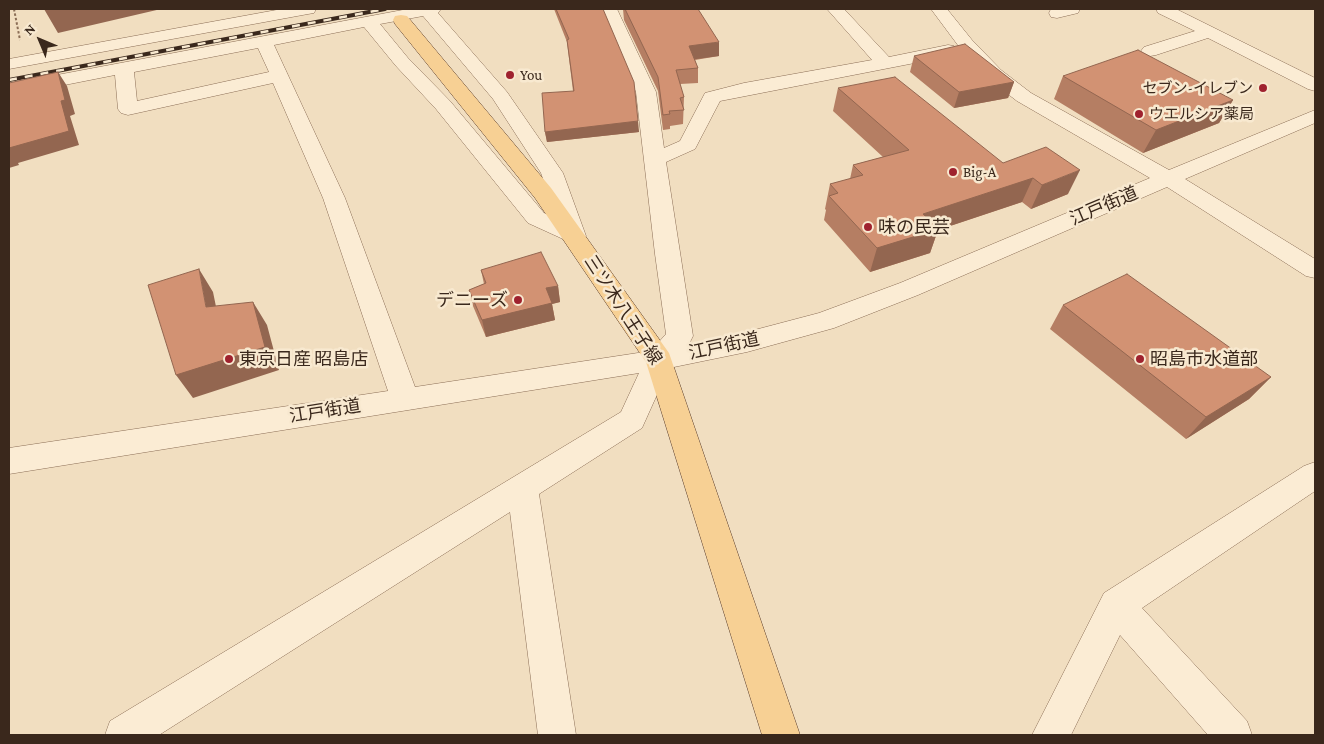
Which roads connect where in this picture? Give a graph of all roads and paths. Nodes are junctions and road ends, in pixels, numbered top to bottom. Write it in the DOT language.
graph roads {
  1 [pos="14,9"];
  2 [pos="308,9"];
  3 [pos="430,9"];
  4 [pos="835,9"];
  5 [pos="939,9"];
  6 [pos="1164,9"];
  7 [pos="618,12"];
  8 [pos="401,20"];
  9 [pos="368,21"];
  10 [pos="1210,32"];
  11 [pos="264,41"];
  12 [pos="966,44"];
  13 [pos="1150,51"];
  14 [pos="16,63"];
  15 [pos="885,63"];
  16 [pos="124,68"];
  17 [pos="278,76"];
  18 [pos="1315,85"];
  19 [pos="9,90"];
  20 [pos="1315,116"];
  21 [pos="656,159"];
  22 [pos="1166,180"];
  23 [pos="574,236"];
  24 [pos="1315,270"];
  25 [pos="659,360"];
  26 [pos="406,398"];
  27 [pos="9,461"];
  28 [pos="1315,475"];
  29 [pos="523,488"];
  30 [pos="1116,605"];
  31 [pos="552,732"];
  32 [pos="124,735"];
  33 [pos="781,735"];
  34 [pos="1051,735"];
  35 [pos="1233,735"];
  1 -- 14 [label="path"];
  2 -- 14 [label="street"];
  3 -- 9 [label="street"];
  3 -- 23 [label="street"];
  4 -- 15 [label="street"];
  5 -- 12 [label="street"];
  6 -- 10 [label="street"];
  7 -- 21 [label="street"];
  8 -- 23 [label="main road, 三ツ木八王子線"];
  9 -- 11 [label="street"];
  9 -- 23 [label="street"];
  10 -- 13 [label="street"];
  10 -- 18 [label="street"];
  11 -- 16 [label="street"];
  11 -- 17 [label="street"];
  12 -- 15 [label="street"];
  12 -- 22 [label="street"];
  15 -- 21 [label="street"];
  16 -- 17 [label="street"];
  16 -- 19 [label="street"];
  17 -- 26 [label="street"];
  20 -- 22 [label="street, 江戸街道"];
  21 -- 25 [label="street"];
  22 -- 24 [label="street"];
  22 -- 25 [label="street, 江戸街道"];
  23 -- 25 [label="main road, 三ツ木八王子線"];
  25 -- 26 [label="street, 江戸街道"];
  25 -- 29 [label="street"];
  25 -- 33 [label="main road, 三ツ木八王子線"];
  26 -- 27 [label="street, 江戸街道"];
  28 -- 30 [label="street"];
  29 -- 31 [label="street"];
  29 -- 32 [label="street"];
  30 -- 34 [label="street"];
  30 -- 35 [label="street"];
}
